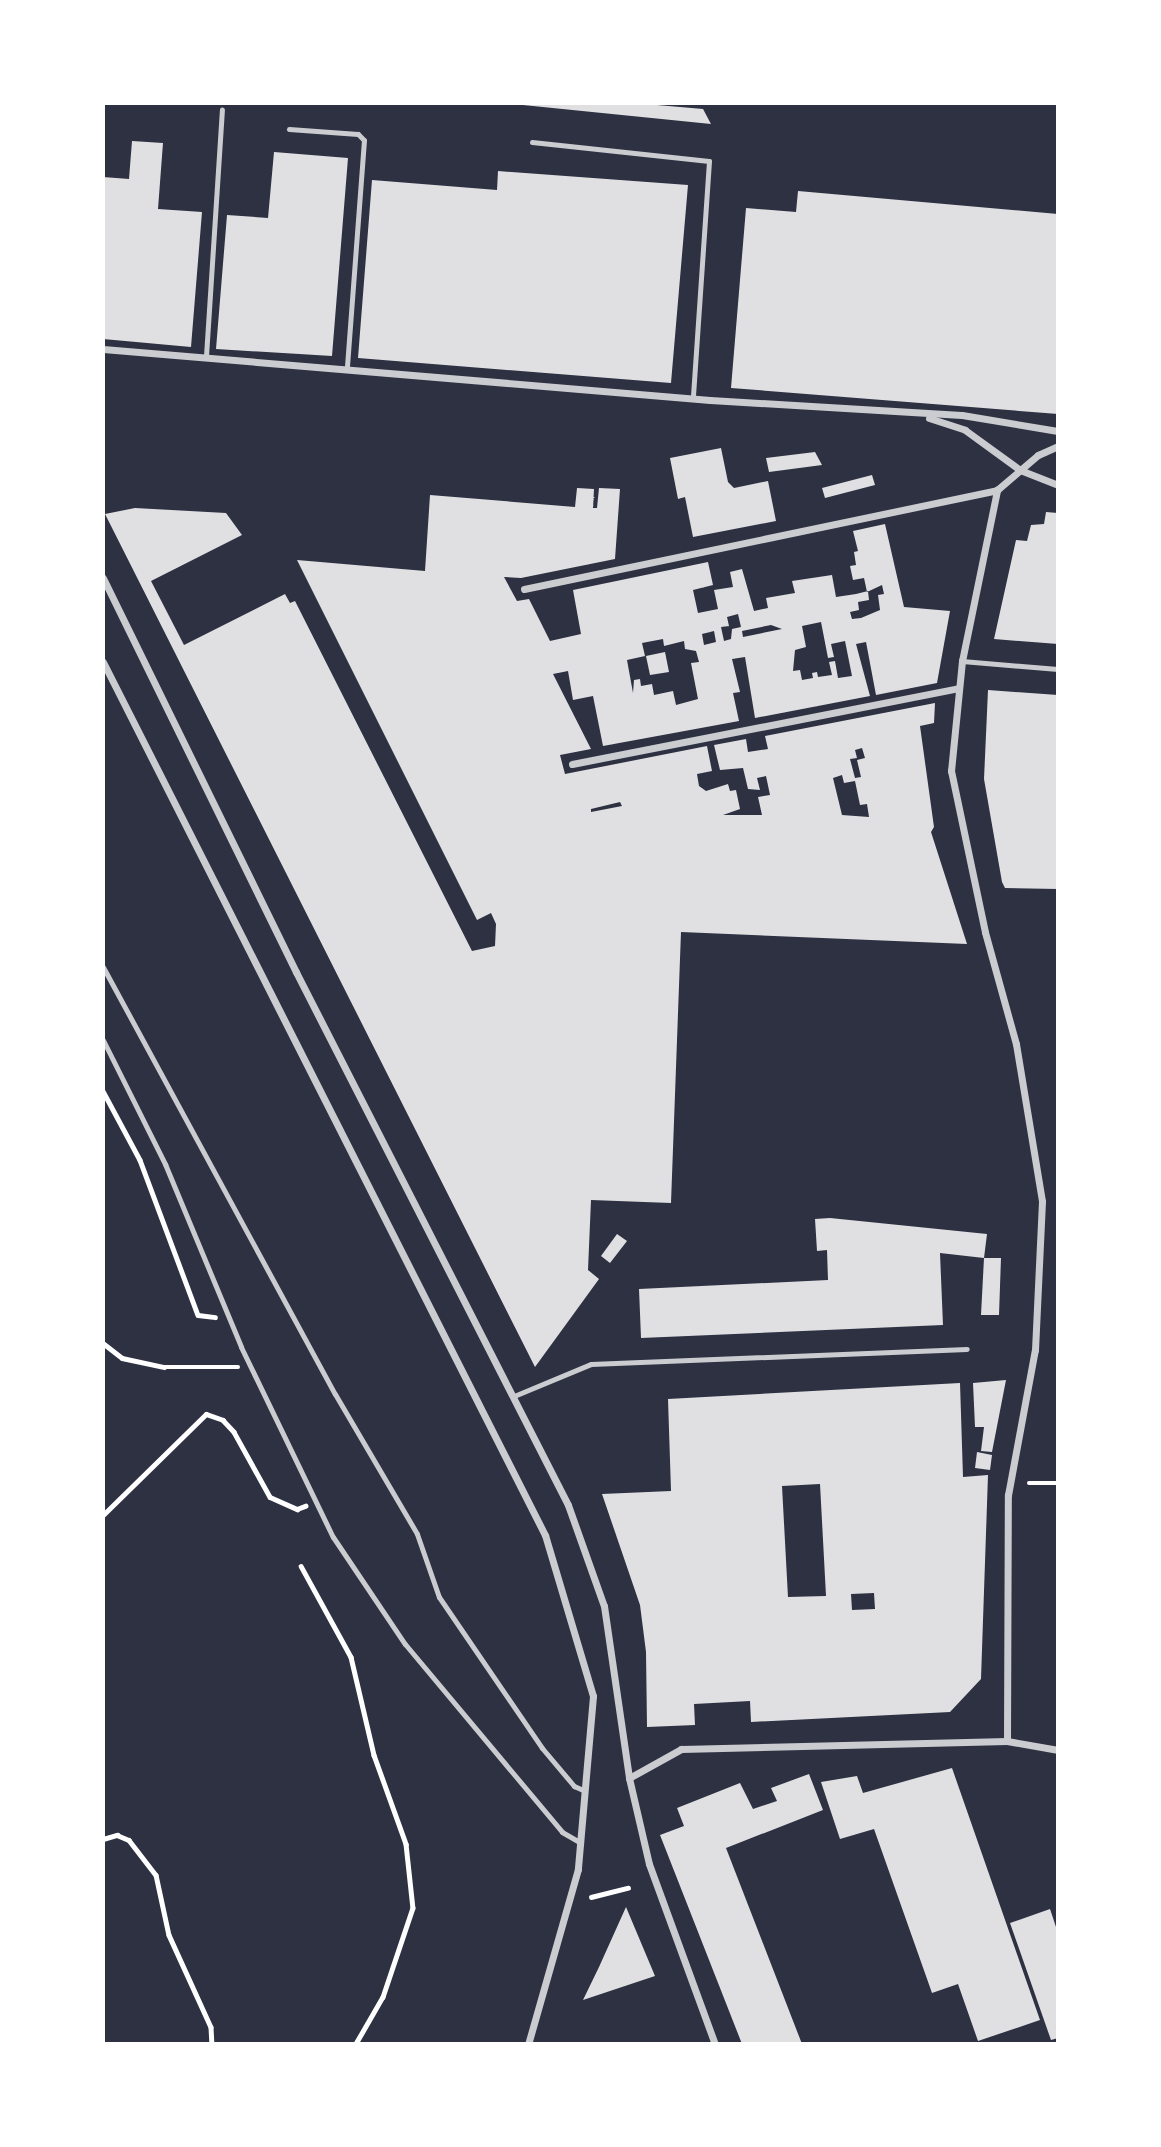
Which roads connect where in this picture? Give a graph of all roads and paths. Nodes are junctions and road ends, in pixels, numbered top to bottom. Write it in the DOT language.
graph roads {
  1 [pos="222,110"];
  2 [pos="289,129"];
  3 [pos="532,142"];
  4 [pos="103,349"];
  5 [pos="206,356"];
  6 [pos="347,368"];
  7 [pos="693,398"];
  8 [pos="922,416"];
  9 [pos="1058,431"];
  10 [pos="1058,446"];
  11 [pos="1020,470"];
  12 [pos="1058,485"];
  13 [pos="997,490"];
  14 [pos="103,578"];
  15 [pos="524,589"];
  16 [pos="962,661"];
  17 [pos="103,662"];
  18 [pos="1058,669"];
  19 [pos="959,688"];
  20 [pos="572,764"];
  21 [pos="103,967"];
  22 [pos="103,1040"];
  23 [pos="103,1091"];
  24 [pos="228,1315"];
  25 [pos="103,1343"];
  26 [pos="967,1349"];
  27 [pos="250,1366"];
  28 [pos="513,1396"];
  29 [pos="1029,1483"];
  30 [pos="1058,1483"];
  31 [pos="315,1501"];
  32 [pos="103,1515"];
  33 [pos="301,1566"];
  34 [pos="1007,1741"];
  35 [pos="1058,1750"];
  36 [pos="629,1778"];
  37 [pos="585,1791"];
  38 [pos="103,1839"];
  39 [pos="580,1843"];
  40 [pos="628,1888"];
  41 [pos="592,1897"];
  42 [pos="212,2044"];
  43 [pos="356,2044"];
  44 [pos="528,2044"];
  45 [pos="716,2044"];
  1 -- 5 [label="lane"];
  2 -- 6 [label="lane"];
  3 -- 7 [label="lane"];
  4 -- 5 [label="street"];
  5 -- 6 [label="street"];
  6 -- 7 [label="street"];
  7 -- 8 [label="street"];
  8 -- 9 [label="street"];
  8 -- 11 [label="street"];
  10 -- 11 [label="street"];
  11 -- 12 [label="street"];
  11 -- 13 [label="street"];
  13 -- 15 [label="street"];
  13 -- 16 [label="street"];
  14 -- 28 [label="street"];
  16 -- 18 [label="lane"];
  16 -- 19 [label="street"];
  17 -- 37 [label="street"];
  19 -- 20 [label="street"];
  19 -- 34 [label="street"];
  21 -- 37 [label="lane"];
  22 -- 24 [label="lane"];
  23 -- 24 [label="path"];
  24 -- 27 [label="lane"];
  25 -- 27 [label="path"];
  26 -- 28 [label="lane"];
  27 -- 31 [label="lane"];
  28 -- 36 [label="street"];
  29 -- 30 [label="path"];
  31 -- 32 [label="path"];
  31 -- 39 [label="lane"];
  33 -- 43 [label="path"];
  34 -- 35 [label="street"];
  34 -- 36 [label="street"];
  36 -- 45 [label="street"];
  37 -- 39 [label="street"];
  38 -- 42 [label="path"];
  39 -- 44 [label="street"];
  40 -- 41 [label="path"];
}
